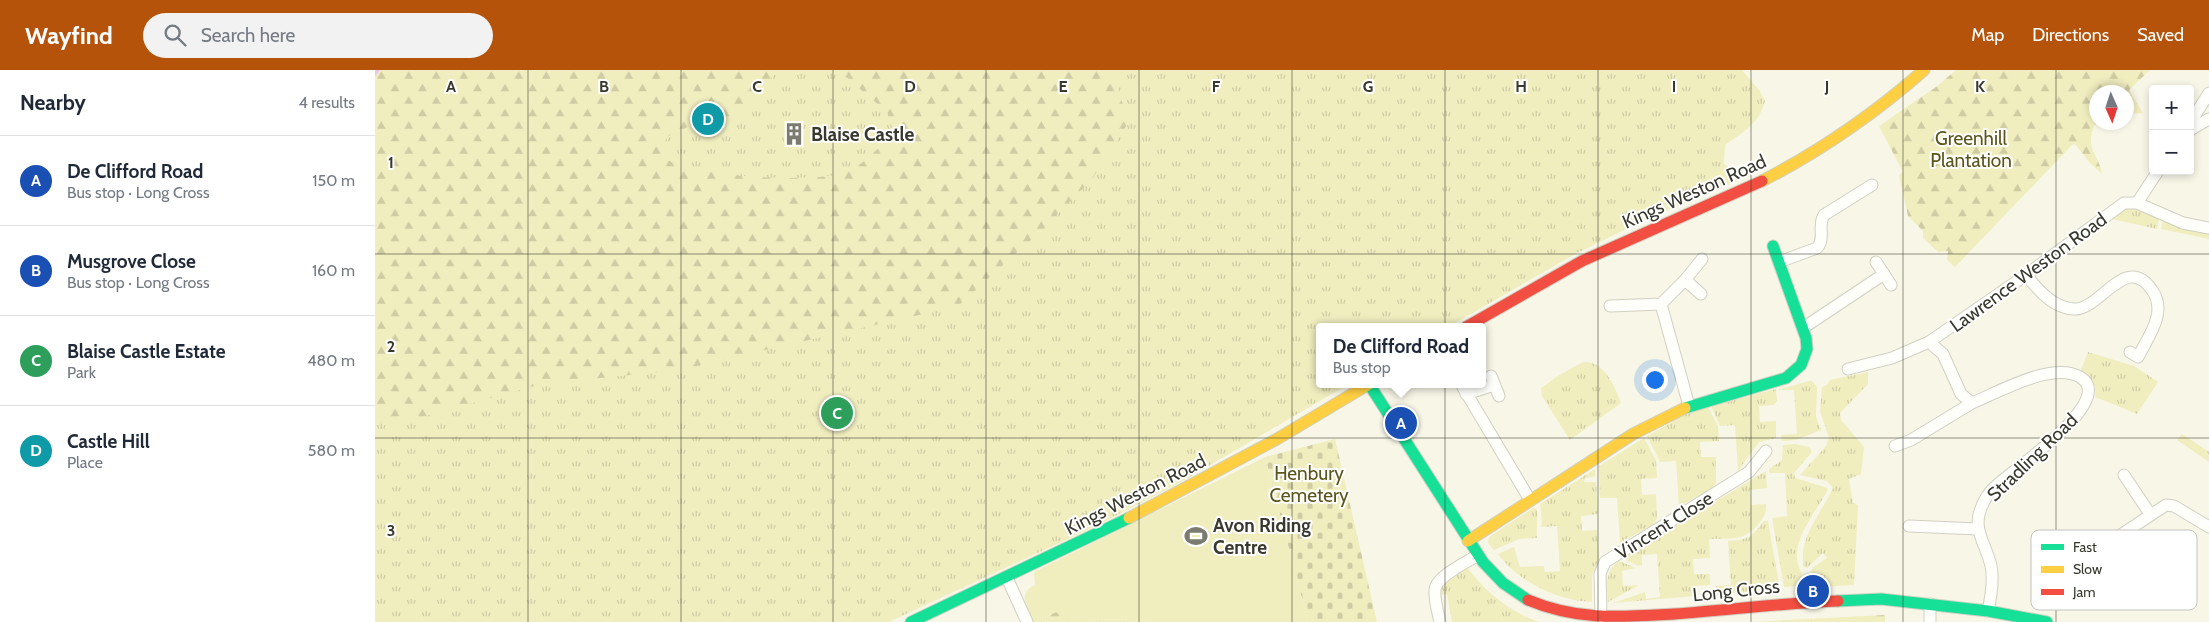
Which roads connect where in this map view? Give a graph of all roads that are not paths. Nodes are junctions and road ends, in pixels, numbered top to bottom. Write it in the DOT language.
graph roads {
  1 [pos="1924,70"];
  2 [pos="2209,93"];
  3 [pos="2194,117"];
  4 [pos="2209,119"];
  5 [pos="2194,128"];
  6 [pos="2153,175"];
  7 [pos="1872,185"];
  8 [pos="2137,203"];
  9 [pos="2209,228"];
  10 [pos="1773,246"];
  11 [pos="1702,259"];
  12 [pos="1779,262"];
  13 [pos="1876,262"];
  14 [pos="1884,274"];
  15 [pos="2026,276"];
  16 [pos="1685,280"];
  17 [pos="1891,285"];
  18 [pos="1701,294"];
  19 [pos="1661,304"];
  20 [pos="1610,306"];
  21 [pos="1473,323"];
  22 [pos="1803,328"];
  23 [pos="1929,342"];
  24 [pos="2129,352"];
  25 [pos="1848,369"];
  26 [pos="1486,382"];
  27 [pos="1362,388"];
  28 [pos="1372,388"];
  29 [pos="1463,389"];
  30 [pos="1499,396"];
  31 [pos="1973,403"];
  32 [pos="1689,406"];
  33 [pos="1895,446"];
  34 [pos="1766,451"];
  35 [pos="2124,475"];
  36 [pos="1530,500"];
  37 [pos="2151,514"];
  38 [pos="2209,527"];
  39 [pos="1914,529"];
  40 [pos="1978,529"];
  41 [pos="2128,530"];
  42 [pos="1468,541"];
  43 [pos="1478,555"];
  44 [pos="1007,578"];
  45 [pos="1930,604"];
  46 [pos="1989,611"];
  47 [pos="1601,617"];
  48 [pos="911,622"];
  49 [pos="1027,622"];
  50 [pos="1440,622"];
  51 [pos="1930,622"];
  52 [pos="2047,622"];
  1 -- 21 [label="street, Kings Weston Road"];
  2 -- 3 [label="street"];
  4 -- 5 [label="street"];
  6 -- 8 [label="street"];
  7 -- 12 [label="street"];
  8 -- 9 [label="street"];
  8 -- 15 [label="street, Lawrence Weston Road"];
  10 -- 12 [label="street"];
  11 -- 16 [label="street"];
  12 -- 22 [label="street"];
  13 -- 14 [label="street"];
  14 -- 17 [label="street"];
  14 -- 22 [label="street"];
  15 -- 23 [label="street, Lawrence Weston Road"];
  15 -- 24 [label="street"];
  16 -- 18 [label="street"];
  16 -- 19 [label="street"];
  19 -- 20 [label="street"];
  19 -- 32 [label="street"];
  22 -- 32 [label="street"];
  23 -- 25 [label="street, Lawrence Weston Road"];
  23 -- 31 [label="street"];
  26 -- 30 [label="street"];
  27 -- 44 [label="street, Kings Weston Road"];
  28 -- 42 [label="street, Long Cross"];
  29 -- 36 [label="street"];
  31 -- 33 [label="street"];
  31 -- 40 [label="street, Stradling Road"];
  32 -- 36 [label="street"];
  34 -- 47 [label="street, Vincent Close"];
  35 -- 37 [label="street"];
  36 -- 42 [label="street"];
  37 -- 38 [label="street"];
  37 -- 41 [label="street"];
  39 -- 40 [label="street"];
  40 -- 46 [label="street"];
  42 -- 43 [label="street, Long Cross"];
  43 -- 47 [label="street, Long Cross"];
  43 -- 50 [label="street"];
  44 -- 48 [label="street, Kings Weston Road"];
  44 -- 49 [label="street"];
  45 -- 46 [label="street, Long Cross"];
  45 -- 47 [label="street, Long Cross"];
  45 -- 51 [label="street"];
  46 -- 52 [label="street, Long Cross"];
}
